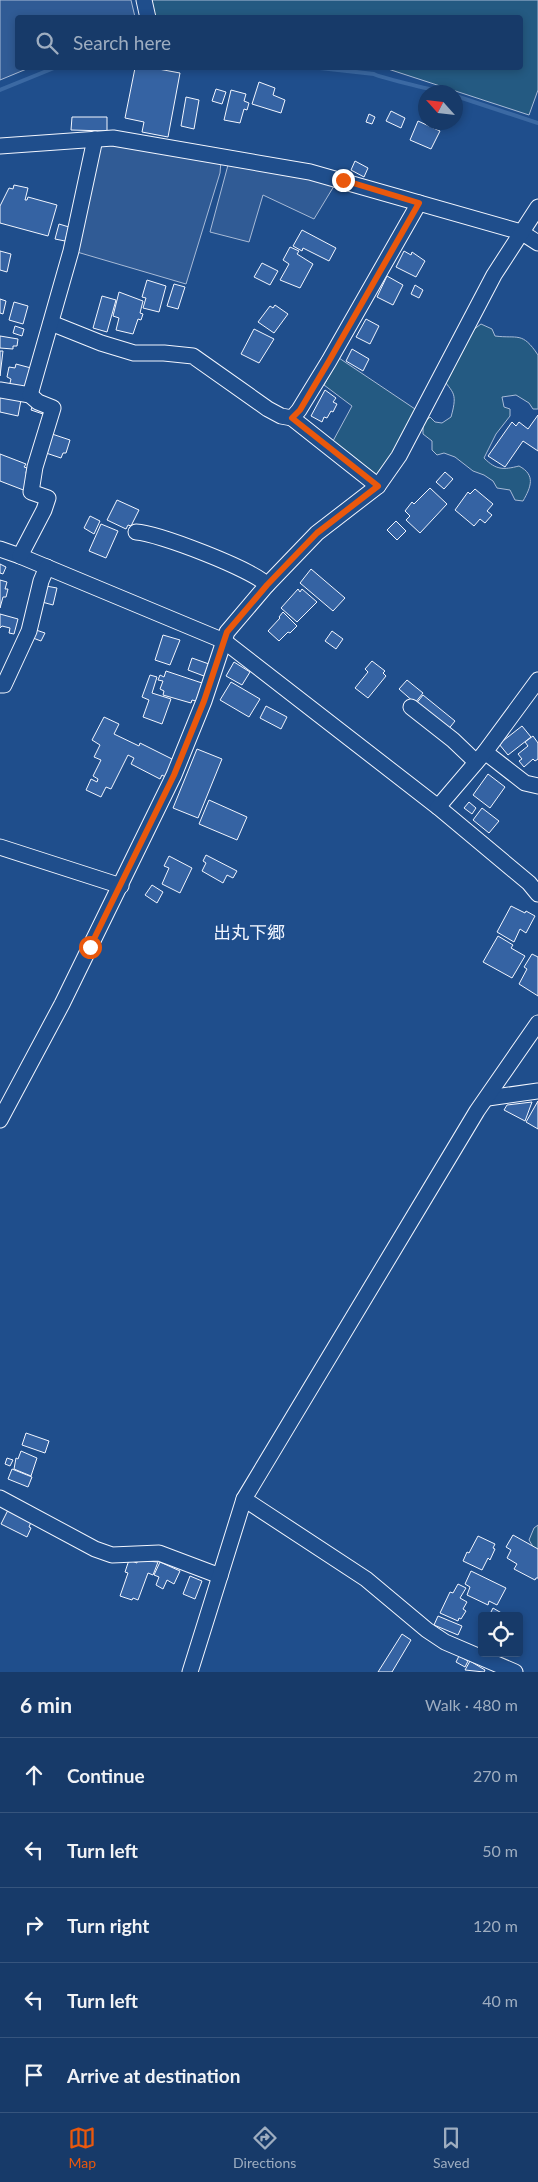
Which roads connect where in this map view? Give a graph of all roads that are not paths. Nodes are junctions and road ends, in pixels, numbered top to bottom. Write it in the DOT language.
graph roads {
  1 [pos="144,0"];
  2 [pos="147,15"];
  3 [pos="95,139"];
  4 [pos="0,146"];
  5 [pos="419,203"];
  6 [pos="538,207"];
  7 [pos="521,232"];
  8 [pos="538,243"];
  9 [pos="51,323"];
  10 [pos="0,390"];
  11 [pos="30,395"];
  12 [pos="292,418"];
  13 [pos="378,486"];
  14 [pos="136,532"];
  15 [pos="0,549"];
  16 [pos="20,556"];
  17 [pos="47,567"];
  18 [pos="267,585"];
  19 [pos="224,641"];
  20 [pos="538,680"];
  21 [pos="0,685"];
  22 [pos="411,707"];
  23 [pos="480,757"];
  24 [pos="538,786"];
  25 [pos="438,807"];
  26 [pos="0,847"];
  27 [pos="121,886"];
  28 [pos="538,894"];
  29 [pos="538,1023"];
  30 [pos="538,1091"];
  31 [pos="488,1098"];
  32 [pos="0,1120"];
  33 [pos="0,1498"];
  34 [pos="244,1499"];
  35 [pos="220,1576"];
  36 [pos="190,1672"];
  37 [pos="515,1672"];
  1 -- 2 [label="street"];
  3 -- 4 [label="street"];
  3 -- 5 [label="street"];
  3 -- 9 [label="street"];
  5 -- 7 [label="street"];
  5 -- 12 [label="street"];
  6 -- 7 [label="street"];
  7 -- 8 [label="street"];
  7 -- 13 [label="street"];
  9 -- 11 [label="street"];
  9 -- 12 [label="street"];
  10 -- 11 [label="street"];
  11 -- 16 [label="street"];
  12 -- 13 [label="street"];
  13 -- 18 [label="street"];
  14 -- 18 [label="street"];
  15 -- 16 [label="street"];
  16 -- 17 [label="street"];
  17 -- 19 [label="street"];
  17 -- 21 [label="street"];
  18 -- 19 [label="street"];
  19 -- 25 [label="street"];
  19 -- 27 [label="street"];
  20 -- 23 [label="street"];
  22 -- 23 [label="street"];
  23 -- 24 [label="street"];
  23 -- 25 [label="street"];
  25 -- 28 [label="street"];
  26 -- 27 [label="street"];
  27 -- 32 [label="street"];
  29 -- 31 [label="street"];
  30 -- 31 [label="street"];
  31 -- 34 [label="street"];
  33 -- 35 [label="street"];
  34 -- 35 [label="street"];
  34 -- 37 [label="street"];
  35 -- 36 [label="street"];
}
